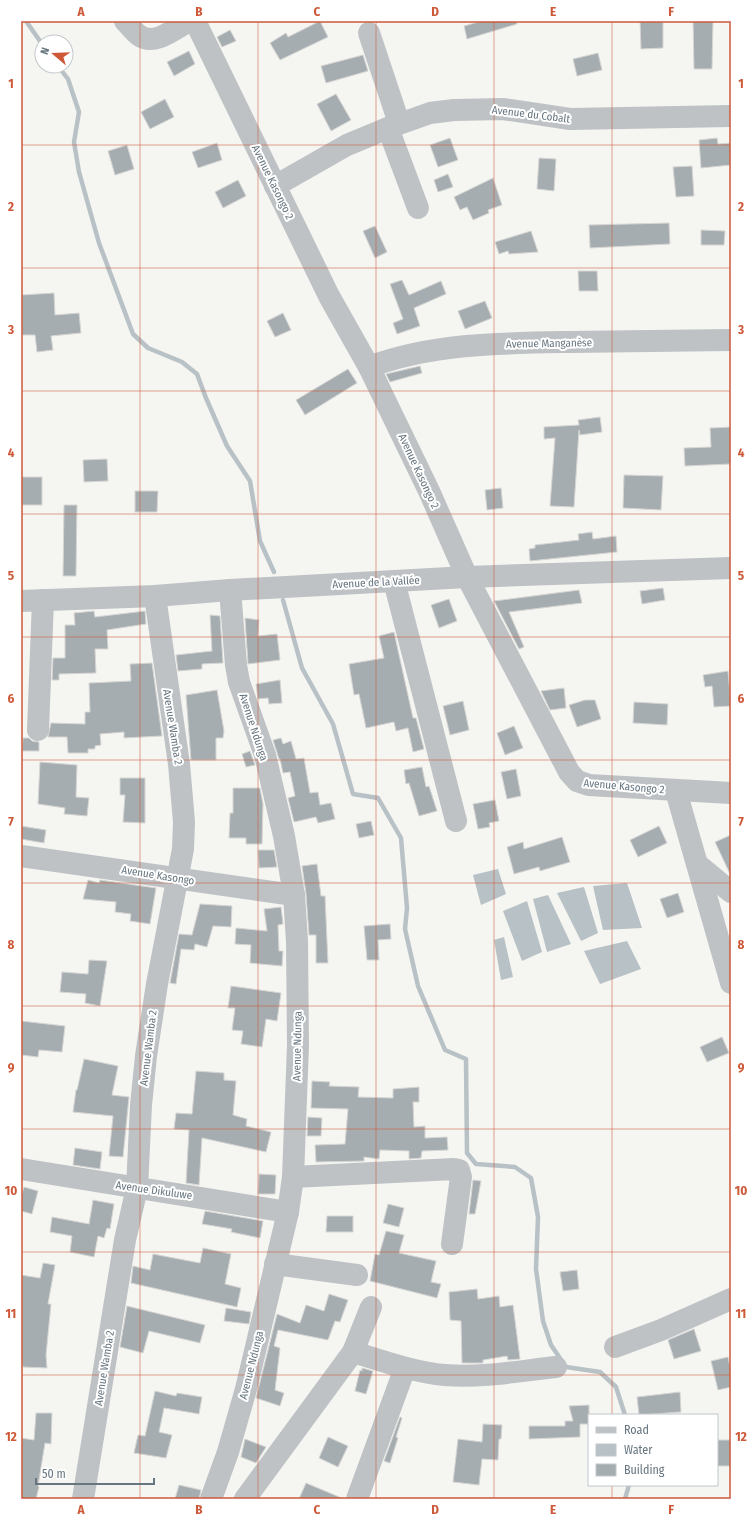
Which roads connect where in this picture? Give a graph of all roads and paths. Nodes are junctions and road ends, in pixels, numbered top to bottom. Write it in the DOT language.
graph roads {
  1 [pos="125,21"];
  2 [pos="189,21"];
  3 [pos="195,21"];
  4 [pos="369,33"];
  5 [pos="731,116"];
  6 [pos="393,126"];
  7 [pos="275,186"];
  8 [pos="418,208"];
  9 [pos="731,340"];
  10 [pos="369,367"];
  11 [pos="731,568"];
  12 [pos="467,577"];
  13 [pos="394,581"];
  14 [pos="230,590"];
  15 [pos="155,596"];
  16 [pos="43,600"];
  17 [pos="21,601"];
  18 [pos="38,730"];
  19 [pos="676,791"];
  20 [pos="731,793"];
  21 [pos="456,821"];
  22 [pos="21,856"];
  23 [pos="697,864"];
  24 [pos="179,879"];
  25 [pos="731,892"];
  26 [pos="294,895"];
  27 [pos="731,983"];
  28 [pos="21,1168"];
  29 [pos="293,1177"];
  30 [pos="137,1188"];
  31 [pos="288,1212"];
  32 [pos="452,1244"];
  33 [pos="275,1264"];
  34 [pos="357,1275"];
  35 [pos="731,1298"];
  36 [pos="371,1307"];
  37 [pos="615,1347"];
  38 [pos="353,1352"];
  39 [pos="556,1367"];
  40 [pos="405,1368"];
  41 [pos="83,1499"];
  42 [pos="212,1499"];
  43 [pos="245,1499"];
  44 [pos="357,1499"];
  1 -- 2 [label="street"];
  3 -- 7 [label="street, Avenue Kasongo 2"];
  4 -- 6 [label="street"];
  5 -- 6 [label="street, Avenue du Cobalt"];
  6 -- 7 [label="street, Avenue du Cobalt"];
  6 -- 8 [label="street"];
  7 -- 10 [label="street, Avenue Kasongo 2"];
  9 -- 10 [label="street, Avenue Manganèse"];
  10 -- 12 [label="street, Avenue Kasongo 2"];
  11 -- 12 [label="street, Avenue de la Vallée"];
  12 -- 13 [label="street, Avenue de la Vallée"];
  12 -- 19 [label="street, Avenue Kasongo 2"];
  13 -- 14 [label="street, Avenue de la Vallée"];
  13 -- 21 [label="street"];
  14 -- 15 [label="street, Avenue de la Vallée"];
  14 -- 26 [label="street, Avenue Ndunga"];
  15 -- 16 [label="street, Avenue de la Vallée"];
  15 -- 24 [label="street, Avenue Wamba 2"];
  16 -- 17 [label="street, Avenue de la Vallée"];
  16 -- 18 [label="street"];
  19 -- 20 [label="street, Avenue Kasongo 2"];
  19 -- 23 [label="street"];
  22 -- 24 [label="street, Avenue Kasongo"];
  23 -- 25 [label="street"];
  23 -- 27 [label="street"];
  24 -- 26 [label="street, Avenue Kasongo"];
  24 -- 30 [label="street, Avenue Wamba 2"];
  26 -- 29 [label="street, Avenue Ndunga"];
  28 -- 30 [label="street, Avenue Dikuluwe"];
  29 -- 31 [label="street, Avenue Ndunga"];
  29 -- 32 [label="street"];
  30 -- 31 [label="street, Avenue Dikuluwe"];
  30 -- 41 [label="street, Avenue Wamba 2"];
  31 -- 33 [label="street, Avenue Ndunga"];
  33 -- 34 [label="street"];
  33 -- 42 [label="street, Avenue Ndunga"];
  35 -- 37 [label="street"];
  36 -- 38 [label="street"];
  38 -- 40 [label="street"];
  38 -- 43 [label="street"];
  39 -- 40 [label="street"];
  40 -- 44 [label="street"];
}
